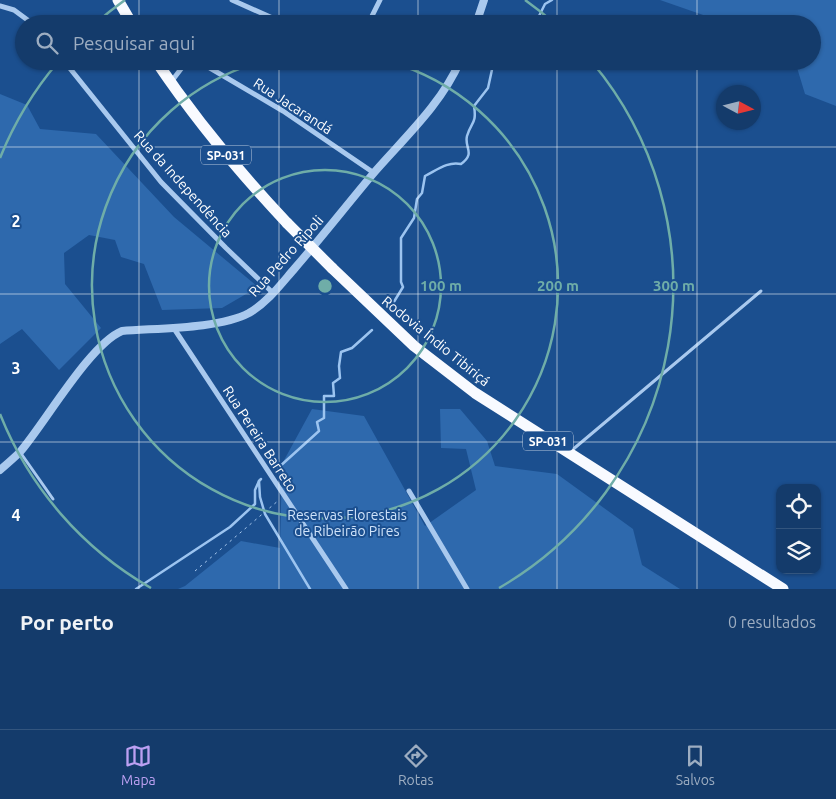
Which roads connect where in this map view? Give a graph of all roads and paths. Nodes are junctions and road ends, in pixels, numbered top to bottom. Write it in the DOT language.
graph roads {
  1 [pos="118,0"];
  2 [pos="232,0"];
  3 [pos="380,0"];
  4 [pos="484,0"];
  5 [pos="0,6"];
  6 [pos="21,15"];
  7 [pos="127,15"];
  8 [pos="266,15"];
  9 [pos="372,15"];
  10 [pos="479,15"];
  11 [pos="71,70"];
  12 [pos="162,70"];
  13 [pos="180,70"];
  14 [pos="213,70"];
  15 [pos="455,70"];
  16 [pos="171,82"];
  17 [pos="374,173"];
  18 [pos="761,291"];
  19 [pos="274,293"];
  20 [pos="173,326"];
  21 [pos="20,452"];
  22 [pos="568,453"];
  23 [pos="0,470"];
  24 [pos="409,491"];
  25 [pos="283,496"];
  26 [pos="54,499"];
  27 [pos="195,571"];
  28 [pos="346,589"];
  29 [pos="467,589"];
  30 [pos="783,589"];
  1 -- 7 [label="highway"];
  2 -- 8 [label="street"];
  3 -- 9 [label="street"];
  4 -- 10 [label="street"];
  5 -- 6 [label="street"];
  11 -- 19 [label="street, Rua da Independência"];
  12 -- 16 [label="highway, Rodovia Índio Tibiriçá / SP-031"];
  13 -- 16 [label="street"];
  14 -- 17 [label="street, Rua Jacarandá"];
  15 -- 17 [label="street, Rua Pedro Ripoli"];
  16 -- 22 [label="highway, Rodovia Índio Tibiriçá / SP-031, bridge"];
  17 -- 19 [label="street, Rua Pedro Ripoli"];
  18 -- 22 [label="lane"];
  19 -- 20 [label="street, Rua Pedro Ripoli"];
  20 -- 21 [label="street, Rua Pedro Ripoli"];
  20 -- 25 [label="street, Rua Pereira Barreto"];
  21 -- 23 [label="street, Rua Pedro Ripoli"];
  21 -- 26 [label="lane"];
  22 -- 30 [label="highway, Rodovia Índio Tibiriçá / SP-031"];
  24 -- 29 [label="street"];
  25 -- 27 [label="path"];
  25 -- 28 [label="street, Rua Pereira Barreto"];
}
